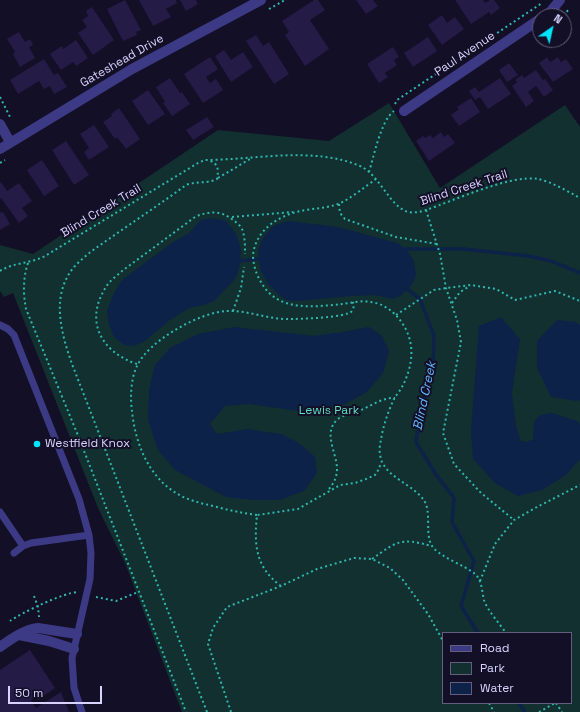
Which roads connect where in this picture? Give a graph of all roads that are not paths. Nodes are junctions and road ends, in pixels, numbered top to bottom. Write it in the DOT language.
graph roads {
  1 [pos="260,0"];
  2 [pos="532,24"];
  3 [pos="404,111"];
  4 [pos="0,124"];
  5 [pos="10,142"];
  6 [pos="0,149"];
  7 [pos="0,325"];
  8 [pos="0,512"];
  9 [pos="89,535"];
  10 [pos="23,546"];
  11 [pos="14,553"];
  12 [pos="77,634"];
  13 [pos="19,635"];
  14 [pos="0,646"];
  15 [pos="74,649"];
  16 [pos="82,712"];
  1 -- 5 [label="street, Gateshead Drive"];
  2 -- 3 [label="street, Paul Avenue"];
  4 -- 5 [label="street"];
  5 -- 6 [label="street, Gateshead Drive"];
  7 -- 9 [label="lane"];
  8 -- 10 [label="lane"];
  9 -- 10 [label="lane"];
  9 -- 12 [label="lane"];
  10 -- 11 [label="lane"];
  12 -- 13 [label="street"];
  12 -- 15 [label="lane"];
  13 -- 14 [label="street"];
  13 -- 15 [label="street"];
  15 -- 16 [label="lane"];
}
